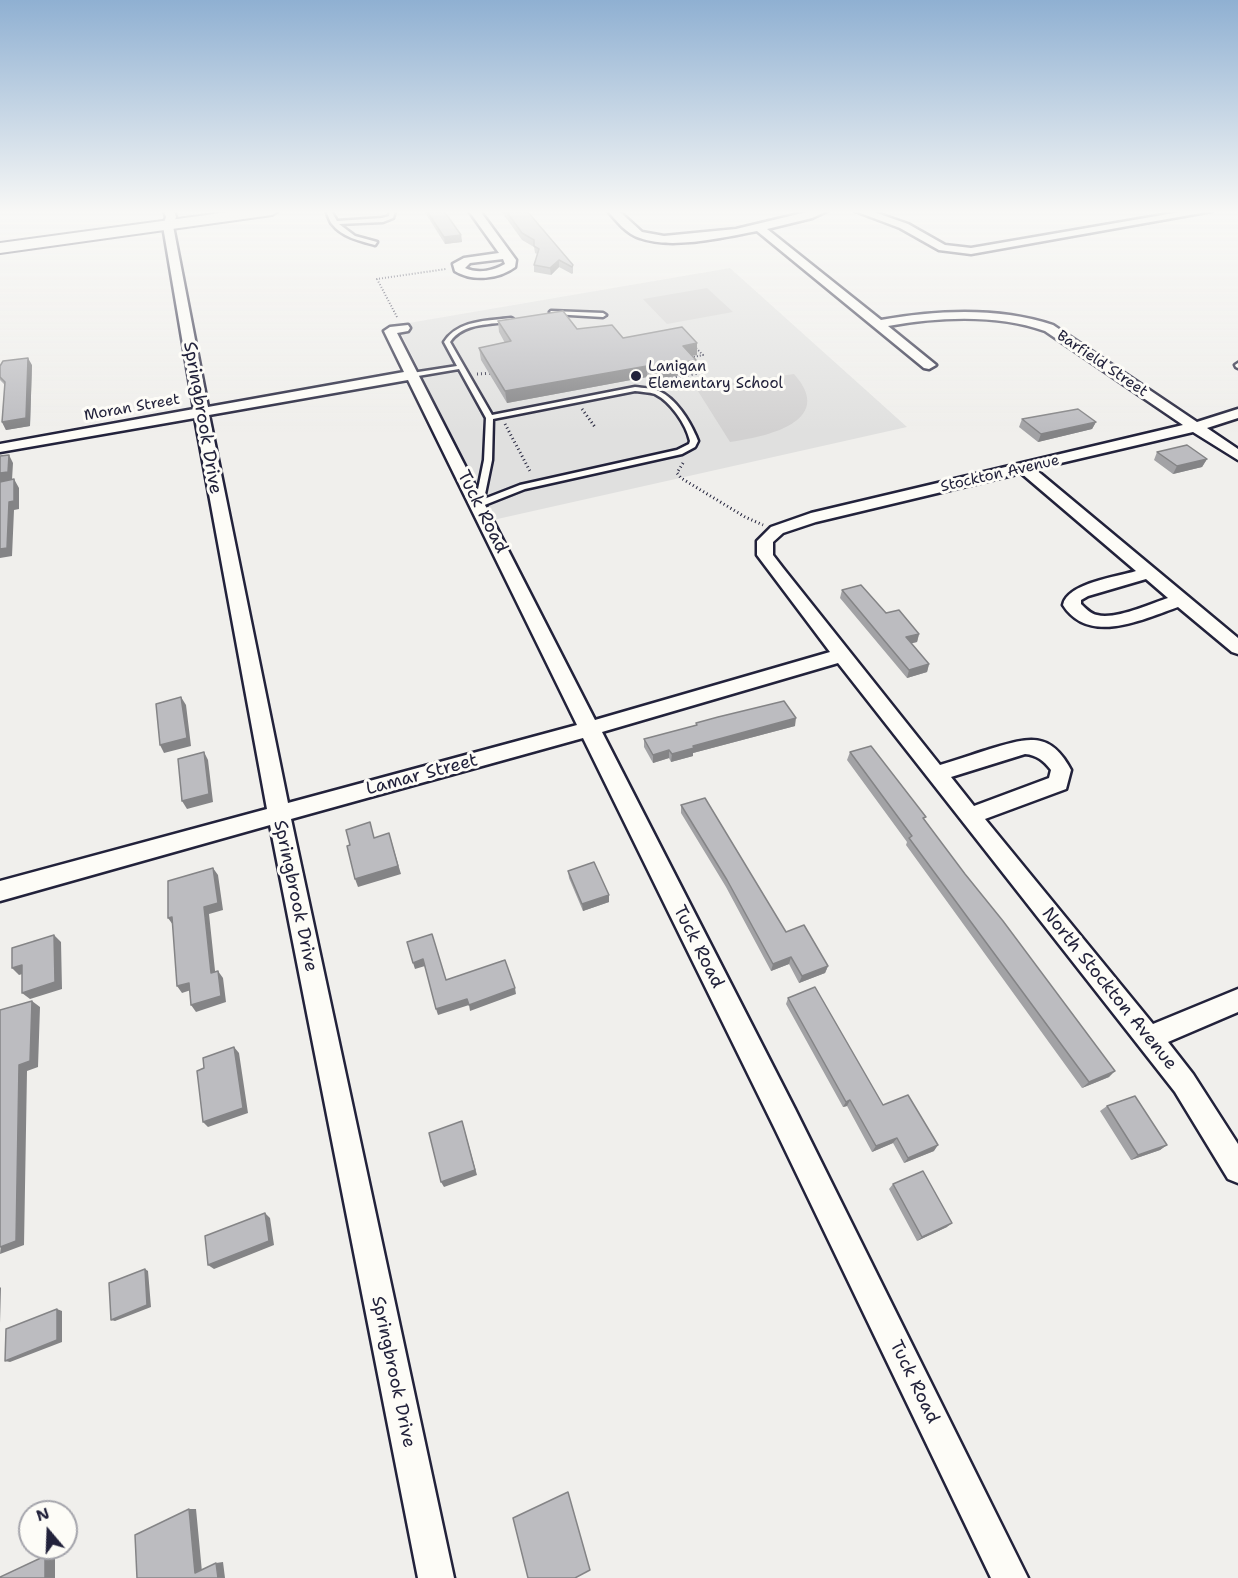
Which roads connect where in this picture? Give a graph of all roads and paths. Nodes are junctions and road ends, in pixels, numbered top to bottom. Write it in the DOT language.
graph roads {
  1 [pos="180,285"];
  2 [pos="380,285"];
  3 [pos="830,285"];
  4 [pos="539,315"];
  5 [pos="603,315"];
  6 [pos="517,319"];
  7 [pos="879,324"];
  8 [pos="403,328"];
  9 [pos="695,347"];
  10 [pos="929,365"];
  11 [pos="459,367"];
  12 [pos="412,375"];
  13 [pos="496,378"];
  14 [pos="659,380"];
  15 [pos="479,383"];
  16 [pos="200,412"];
  17 [pos="1238,413"];
  18 [pos="501,416"];
  19 [pos="490,418"];
  20 [pos="1195,427"];
  21 [pos="0,448"];
  22 [pos="685,456"];
  23 [pos="1238,456"];
  24 [pos="1024,468"];
  25 [pos="537,483"];
  26 [pos="479,504"];
  27 [pos="771,536"];
  28 [pos="1149,573"];
  29 [pos="1181,600"];
  30 [pos="1238,648"];
  31 [pos="842,655"];
  32 [pos="588,729"];
  33 [pos="936,774"];
  34 [pos="278,814"];
  35 [pos="970,816"];
  36 [pos="0,891"];
  37 [pos="1238,1000"];
  38 [pos="1149,1038"];
  39 [pos="1238,1169"];
  40 [pos="436,1578"];
  41 [pos="1010,1578"];
  1 -- 16 [label="street, Springbrook Drive"];
  2 -- 8 [label="path"];
  3 -- 7 [label="street"];
  4 -- 5 [label="lane"];
  6 -- 11 [label="lane"];
  7 -- 10 [label="street"];
  7 -- 20 [label="street, Barfield Street"];
  8 -- 12 [label="street, Tuck Road"];
  9 -- 14 [label="path"];
  11 -- 12 [label="lane"];
  11 -- 19 [label="lane"];
  12 -- 16 [label="street, Moran Street"];
  12 -- 26 [label="street, Tuck Road"];
  13 -- 15 [label="path"];
  16 -- 21 [label="street, Moran Street"];
  16 -- 34 [label="street, Springbrook Drive"];
  17 -- 20 [label="street, Stockton Avenue"];
  18 -- 19 [label="lane"];
  18 -- 25 [label="path"];
  18 -- 25 [label="lane"];
  19 -- 26 [label="lane"];
  20 -- 23 [label="street, Barfield Street"];
  20 -- 24 [label="street, Stockton Avenue"];
  22 -- 27 [label="path"];
  24 -- 27 [label="street, Stockton Avenue"];
  24 -- 28 [label="street"];
  25 -- 26 [label="lane"];
  26 -- 32 [label="street, Tuck Road"];
  27 -- 31 [label="street, North Stockton Avenue"];
  28 -- 29 [label="street"];
  28 -- 29 [label="street"];
  29 -- 30 [label="street"];
  31 -- 32 [label="street, Lamar Street"];
  31 -- 33 [label="street, North Stockton Avenue"];
  32 -- 34 [label="street, Lamar Street"];
  32 -- 41 [label="street, Tuck Road"];
  33 -- 35 [label="street, North Stockton Avenue"];
  33 -- 35 [label="street"];
  34 -- 36 [label="street, Lamar Street"];
  34 -- 40 [label="street, Springbrook Drive"];
  35 -- 38 [label="street, North Stockton Avenue"];
  37 -- 38 [label="street"];
  38 -- 39 [label="street, North Stockton Avenue"];
}
